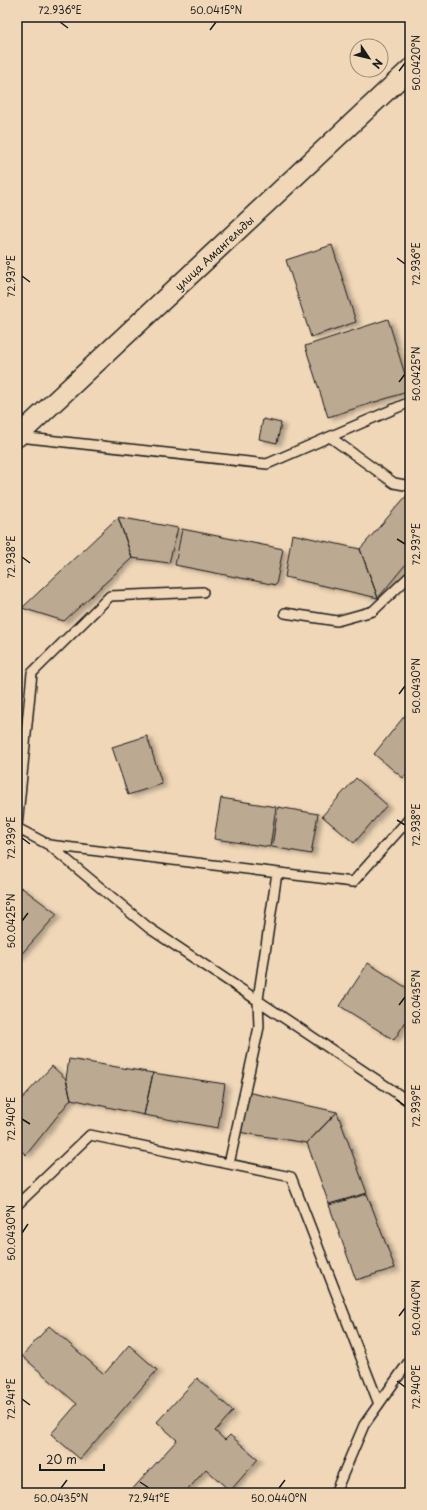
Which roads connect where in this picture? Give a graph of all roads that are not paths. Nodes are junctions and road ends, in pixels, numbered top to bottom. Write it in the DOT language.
graph roads {
  1 [pos="410,69"];
  2 [pos="410,402"];
  3 [pos="17,437"];
  4 [pos="330,437"];
  5 [pos="410,486"];
  6 [pos="410,576"];
  7 [pos="203,592"];
  8 [pos="285,613"];
  9 [pos="410,818"];
  10 [pos="17,827"];
  11 [pos="49,845"];
  12 [pos="276,873"];
  13 [pos="258,999"];
  14 [pos="410,1102"];
  15 [pos="229,1164"];
  16 [pos="17,1205"];
  17 [pos="410,1360"];
  18 [pos="379,1404"];
  19 [pos="335,1493"];
  1 -- 3 [label="street, улица Амангельды"];
  2 -- 4 [label="lane"];
  3 -- 4 [label="lane"];
  4 -- 5 [label="lane"];
  6 -- 8 [label="lane"];
  7 -- 10 [label="lane"];
  9 -- 12 [label="lane"];
  10 -- 11 [label="lane"];
  11 -- 12 [label="lane"];
  11 -- 13 [label="lane"];
  12 -- 13 [label="lane"];
  13 -- 14 [label="lane"];
  13 -- 15 [label="lane"];
  15 -- 16 [label="lane"];
  15 -- 18 [label="lane"];
  17 -- 18 [label="lane"];
  18 -- 19 [label="lane"];
}
